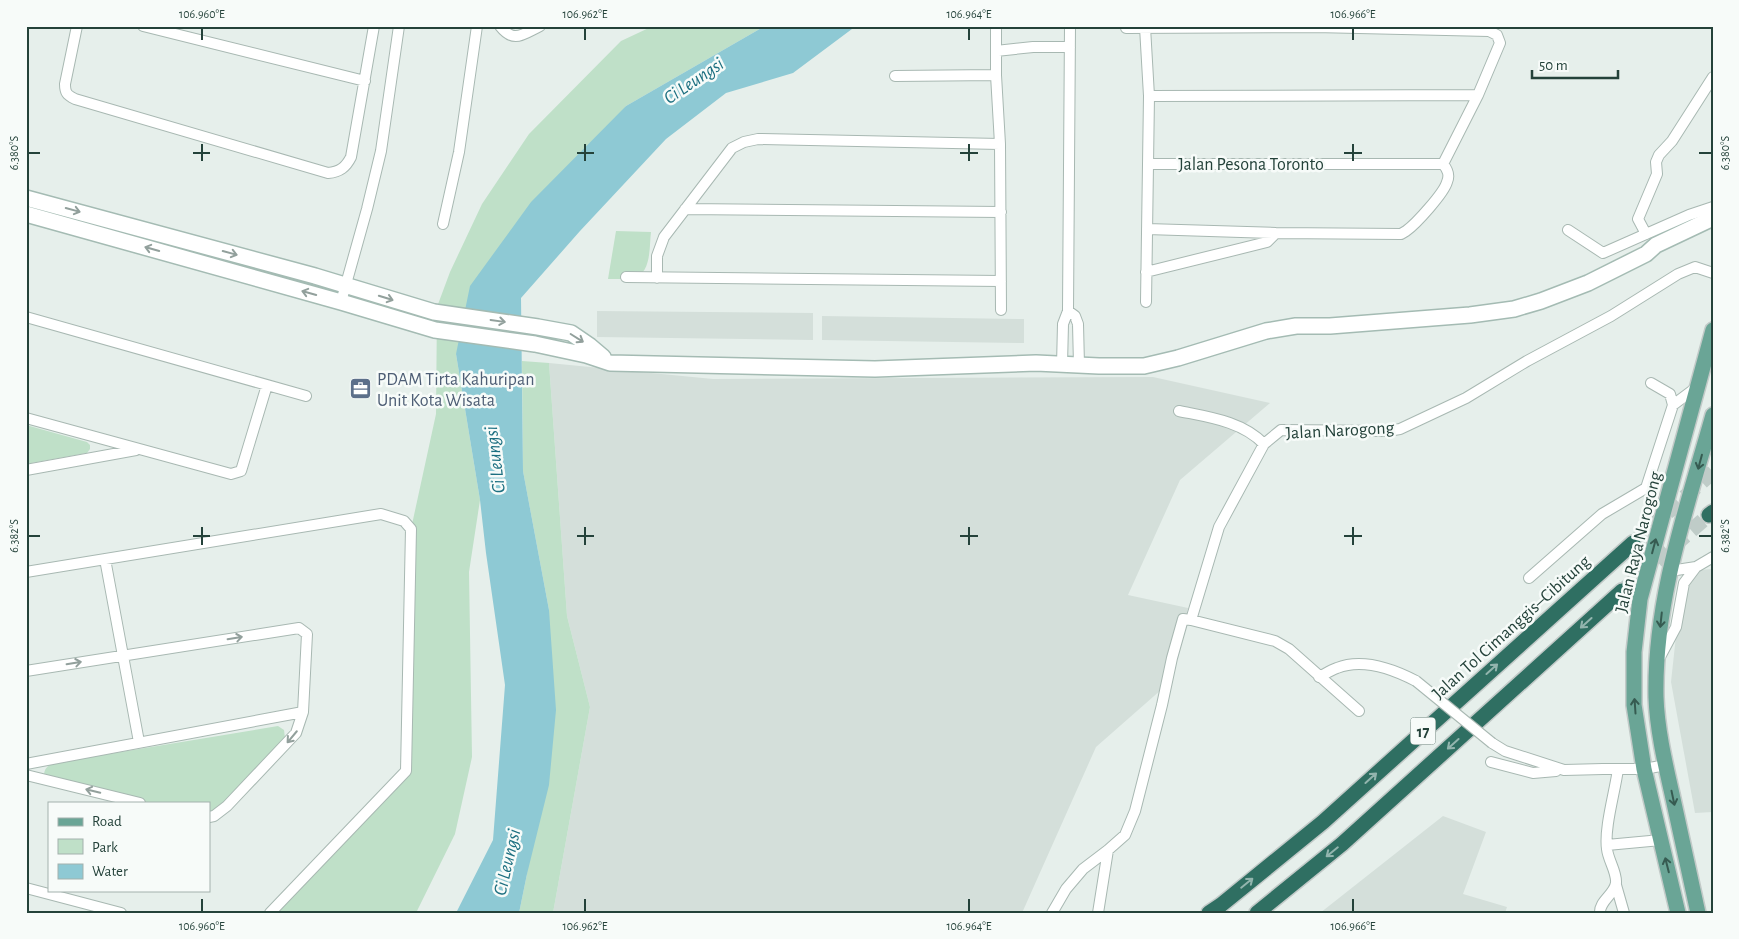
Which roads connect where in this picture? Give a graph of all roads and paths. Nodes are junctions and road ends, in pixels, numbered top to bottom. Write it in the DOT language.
graph roads {
  1 [pos="77,26"];
  2 [pos="143,26"];
  3 [pos="374,26"];
  4 [pos="399,26"];
  5 [pos="477,26"];
  6 [pos="500,26"];
  7 [pos="540,26"];
  8 [pos="996,26"];
  9 [pos="1070,26"];
  10 [pos="1315,27"];
  11 [pos="1126,28"];
  12 [pos="1145,28"];
  13 [pos="1070,47"];
  14 [pos="996,51"];
  15 [pos="996,75"];
  16 [pos="895,76"];
  17 [pos="1713,77"];
  18 [pos="365,81"];
  19 [pos="1478,95"];
  20 [pos="1149,96"];
  21 [pos="1000,144"];
  22 [pos="1148,164"];
  23 [pos="1443,164"];
  24 [pos="26,198"];
  25 [pos="1713,207"];
  26 [pos="685,209"];
  27 [pos="1001,212"];
  28 [pos="26,214"];
  29 [pos="1713,218"];
  30 [pos="443,224"];
  31 [pos="1147,229"];
  32 [pos="1568,230"];
  33 [pos="1713,230"];
  34 [pos="1276,233"];
  35 [pos="1646,234"];
  36 [pos="1646,254"];
  37 [pos="1146,272"];
  38 [pos="1713,273"];
  39 [pos="626,277"];
  40 [pos="658,278"];
  41 [pos="1001,281"];
  42 [pos="346,285"];
  43 [pos="341,302"];
  44 [pos="1146,302"];
  45 [pos="1001,310"];
  46 [pos="1068,311"];
  47 [pos="26,317"];
  48 [pos="1713,330"];
  49 [pos="610,363"];
  50 [pos="1062,365"];
  51 [pos="1079,365"];
  52 [pos="1651,383"];
  53 [pos="267,385"];
  54 [pos="1697,388"];
  55 [pos="306,396"];
  56 [pos="1673,405"];
  57 [pos="1179,411"];
  58 [pos="1713,415"];
  59 [pos="26,418"];
  60 [pos="1264,444"];
  61 [pos="140,449"];
  62 [pos="26,470"];
  63 [pos="1633,543"];
  64 [pos="1713,557"];
  65 [pos="105,559"];
  66 [pos="1696,567"];
  67 [pos="1670,571"];
  68 [pos="26,572"];
  69 [pos="1529,578"];
  70 [pos="1622,591"];
  71 [pos="1191,620"];
  72 [pos="122,656"];
  73 [pos="1657,662"];
  74 [pos="26,671"];
  75 [pos="1319,677"];
  76 [pos="1359,711"];
  77 [pos="303,712"];
  78 [pos="139,742"];
  79 [pos="1491,762"];
  80 [pos="26,764"];
  81 [pos="1666,765"];
  82 [pos="1618,769"];
  83 [pos="1644,769"];
  84 [pos="1564,770"];
  85 [pos="26,775"];
  86 [pos="136,802"];
  87 [pos="210,817"];
  88 [pos="1661,840"];
  89 [pos="1607,845"];
  90 [pos="1108,850"];
  91 [pos="1616,885"];
  92 [pos="26,888"];
  93 [pos="121,913"];
  94 [pos="270,913"];
  95 [pos="1052,913"];
  96 [pos="1098,913"];
  97 [pos="1208,913"];
  98 [pos="1258,913"];
  99 [pos="1600,913"];
  100 [pos="1624,913"];
  101 [pos="1678,913"];
  102 [pos="1698,913"];
  1 -- 18 [label="street"];
  2 -- 18 [label="street"];
  3 -- 18 [label="street"];
  4 -- 42 [label="street"];
  5 -- 30 [label="street"];
  6 -- 7 [label="street"];
  8 -- 14 [label="street"];
  9 -- 13 [label="street"];
  10 -- 12 [label="street"];
  10 -- 19 [label="street"];
  11 -- 12 [label="street"];
  12 -- 20 [label="street"];
  13 -- 14 [label="street"];
  13 -- 46 [label="street"];
  14 -- 15 [label="street"];
  15 -- 16 [label="street"];
  15 -- 21 [label="street"];
  17 -- 35 [label="street"];
  19 -- 20 [label="street"];
  19 -- 23 [label="street"];
  20 -- 22 [label="street"];
  21 -- 26 [label="street"];
  21 -- 27 [label="street"];
  22 -- 23 [label="street, Jalan Pesona Toronto"];
  22 -- 31 [label="street"];
  23 -- 34 [label="street"];
  24 -- 42 [label="street, one-way"];
  25 -- 35 [label="street"];
  26 -- 27 [label="street"];
  26 -- 40 [label="street"];
  27 -- 41 [label="street"];
  43 -- 28 [label="street, one-way"];
  29 -- 36 [label="street"];
  31 -- 34 [label="street"];
  31 -- 37 [label="street"];
  32 -- 35 [label="street"];
  33 -- 36 [label="street"];
  34 -- 37 [label="street"];
  36 -- 51 [label="street"];
  37 -- 44 [label="street"];
  38 -- 60 [label="street, Jalan Narogong"];
  39 -- 40 [label="street"];
  40 -- 41 [label="street"];
  41 -- 45 [label="street"];
  42 -- 43 [label="street"];
  42 -- 49 [label="street, one-way"];
  43 -- 49 [label="street"];
  46 -- 50 [label="street"];
  46 -- 51 [label="street"];
  47 -- 53 [label="street"];
  48 -- 54 [label="main road, Jalan Raya Narogong"];
  49 -- 50 [label="street"];
  50 -- 51 [label="street"];
  52 -- 56 [label="street"];
  53 -- 55 [label="street"];
  53 -- 61 [label="street"];
  54 -- 56 [label="street"];
  83 -- 54 [label="main road, Jalan Raya Narogong, one-way"];
  56 -- 69 [label="street"];
  57 -- 60 [label="street"];
  58 -- 67 [label="main road, one-way"];
  59 -- 61 [label="street"];
  60 -- 71 [label="street, Jalan Narogong"];
  61 -- 62 [label="street"];
  97 -- 63 [label="highway, Jalan Tol Cimanggis–Cibitung / 17, one-way"];
  64 -- 66 [label="street"];
  65 -- 68 [label="street"];
  65 -- 72 [label="street"];
  65 -- 94 [label="street"];
  66 -- 67 [label="street"];
  66 -- 73 [label="street"];
  67 -- 73 [label="main road, one-way"];
  70 -- 98 [label="highway, 17, one-way"];
  71 -- 75 [label="street"];
  71 -- 90 [label="street"];
  74 -- 72 [label="street, one-way"];
  72 -- 77 [label="street, one-way"];
  72 -- 78 [label="street"];
  73 -- 81 [label="main road"];
  75 -- 76 [label="street"];
  75 -- 84 [label="street, bridge"];
  77 -- 78 [label="street"];
  77 -- 87 [label="street, one-way"];
  78 -- 80 [label="street"];
  79 -- 84 [label="street"];
  81 -- 83 [label="street"];
  81 -- 102 [label="main road, one-way"];
  82 -- 83 [label="street"];
  82 -- 84 [label="street"];
  82 -- 89 [label="street"];
  83 -- 88 [label="main road, Jalan Raya Narogong"];
  86 -- 85 [label="street, one-way"];
  88 -- 89 [label="street"];
  101 -- 88 [label="main road, Jalan Raya Narogong, one-way"];
  89 -- 91 [label="street"];
  90 -- 95 [label="street"];
  90 -- 96 [label="street"];
  91 -- 99 [label="street"];
  91 -- 100 [label="street"];
  92 -- 93 [label="street"];
}
